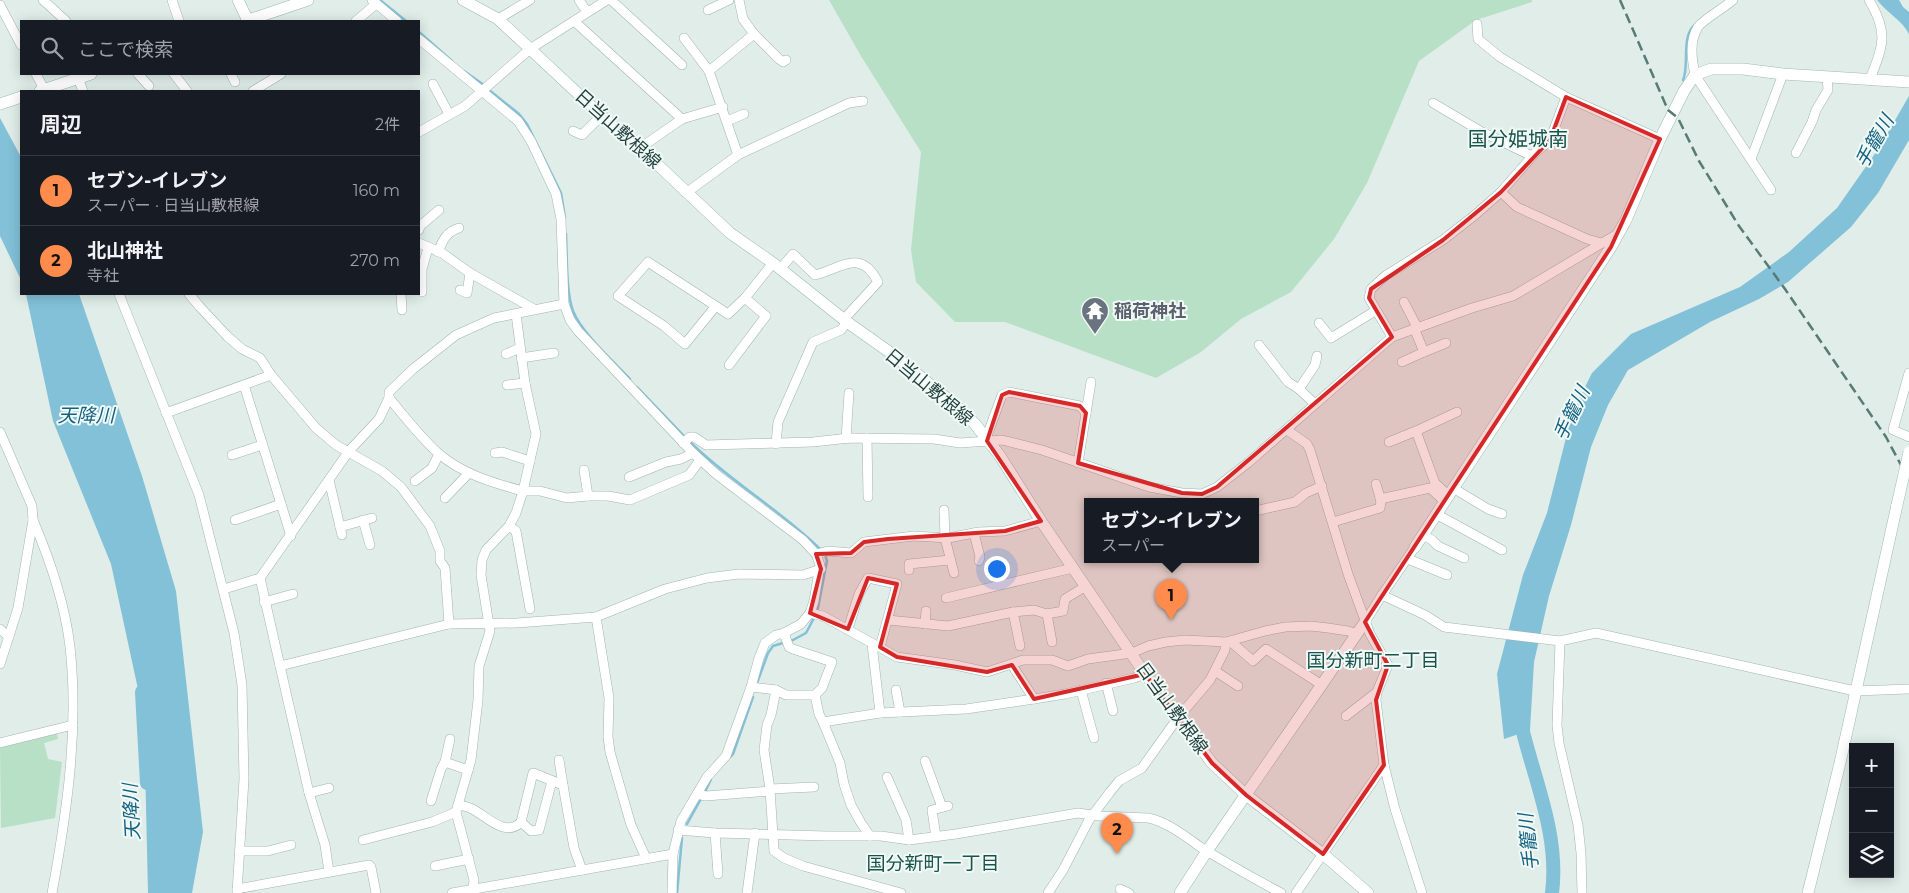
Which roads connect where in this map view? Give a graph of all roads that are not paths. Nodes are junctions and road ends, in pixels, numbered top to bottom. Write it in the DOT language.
graph roads {
  1 [pos="43,0"];
  2 [pos="172,0"];
  3 [pos="238,0"];
  4 [pos="308,0"];
  5 [pos="463,0"];
  6 [pos="530,0"];
  7 [pos="579,0"];
  8 [pos="607,0"];
  9 [pos="611,0"];
  10 [pos="729,0"];
  11 [pos="739,0"];
  12 [pos="1733,0"];
  13 [pos="1869,0"];
  14 [pos="374,2"];
  15 [pos="476,4"];
  16 [pos="0,5"];
  17 [pos="708,10"];
  18 [pos="587,12"];
  19 [pos="498,19"];
  20 [pos="65,20"];
  21 [pos="179,20"];
  22 [pos="247,20"];
  23 [pos="250,20"];
  24 [pos="357,20"];
  25 [pos="396,20"];
  26 [pos="574,21"];
  27 [pos="1477,24"];
  28 [pos="754,34"];
  29 [pos="684,38"];
  30 [pos="420,40"];
  31 [pos="20,43"];
  32 [pos="530,49"];
  33 [pos="786,60"];
  34 [pos="682,65"];
  35 [pos="710,72"];
  36 [pos="1783,74"];
  37 [pos="36,75"];
  38 [pos="88,75"];
  39 [pos="139,75"];
  40 [pos="175,75"];
  41 [pos="279,75"];
  42 [pos="1696,75"];
  43 [pos="1827,77"];
  44 [pos="78,78"];
  45 [pos="1872,80"];
  46 [pos="1909,82"];
  47 [pos="432,84"];
  48 [pos="149,86"];
  49 [pos="43,90"];
  50 [pos="46,90"];
  51 [pos="83,90"];
  52 [pos="186,90"];
  53 [pos="255,90"];
  54 [pos="482,90"];
  55 [pos="20,97"];
  56 [pos="1566,98"];
  57 [pos="863,101"];
  58 [pos="0,104"];
  59 [pos="1433,104"];
  60 [pos="723,107"];
  61 [pos="449,114"];
  62 [pos="744,114"];
  63 [pos="601,116"];
  64 [pos="682,118"];
  65 [pos="727,121"];
  66 [pos="420,131"];
  67 [pos="573,131"];
  68 [pos="1660,139"];
  69 [pos="640,148"];
  70 [pos="1796,153"];
  71 [pos="738,155"];
  72 [pos="1532,156"];
  73 [pos="1751,159"];
  74 [pos="1771,190"];
  75 [pos="686,192"];
  76 [pos="1501,192"];
  77 [pos="439,210"];
  78 [pos="420,226"];
  79 [pos="459,228"];
  80 [pos="1619,232"];
  81 [pos="1601,243"];
  82 [pos="420,244"];
  83 [pos="428,248"];
  84 [pos="438,252"];
  85 [pos="777,266"];
  86 [pos="470,273"];
  87 [pos="460,290"];
  88 [pos="422,292"];
  89 [pos="119,295"];
  90 [pos="190,295"];
  91 [pos="401,295"];
  92 [pos="745,298"];
  93 [pos="1404,302"];
  94 [pos="564,304"];
  95 [pos="715,307"];
  96 [pos="534,309"];
  97 [pos="402,310"];
  98 [pos="1376,311"];
  99 [pos="516,314"];
  100 [pos="845,320"];
  101 [pos="1319,322"];
  102 [pos="1416,328"];
  103 [pos="1392,337"];
  104 [pos="1446,343"];
  105 [pos="1259,345"];
  106 [pos="520,348"];
  107 [pos="1424,352"];
  108 [pos="554,353"];
  109 [pos="506,354"];
  110 [pos="1317,356"];
  111 [pos="521,358"];
  112 [pos="1402,362"];
  113 [pos="729,365"];
  114 [pos="1909,374"];
  115 [pos="271,375"];
  116 [pos="1091,382"];
  117 [pos="525,383"];
  118 [pos="244,385"];
  119 [pos="507,385"];
  120 [pos="1299,389"];
  121 [pos="849,393"];
  122 [pos="389,398"];
  123 [pos="1315,404"];
  124 [pos="1457,412"];
  125 [pos="166,413"];
  126 [pos="1086,413"];
  127 [pos="1287,430"];
  128 [pos="1416,430"];
  129 [pos="0,432"];
  130 [pos="1909,436"];
  131 [pos="867,438"];
  132 [pos="846,439"];
  133 [pos="686,441"];
  134 [pos="987,441"];
  135 [pos="1389,442"];
  136 [pos="776,444"];
  137 [pos="262,445"];
  138 [pos="348,451"];
  139 [pos="1909,452"];
  140 [pos="495,453"];
  141 [pos="439,454"];
  142 [pos="232,455"];
  143 [pos="697,457"];
  144 [pos="530,461"];
  145 [pos="1078,463"];
  146 [pos="584,470"];
  147 [pos="469,473"];
  148 [pos="629,477"];
  149 [pos="329,480"];
  150 [pos="416,481"];
  151 [pos="1376,484"];
  152 [pos="1322,486"];
  153 [pos="523,491"];
  154 [pos="1448,495"];
  155 [pos="588,496"];
  156 [pos="868,497"];
  157 [pos="445,498"];
  158 [pos="1380,499"];
  159 [pos="281,504"];
  160 [pos="944,510"];
  161 [pos="1259,510"];
  162 [pos="1436,514"];
  163 [pos="1502,514"];
  164 [pos="372,518"];
  165 [pos="33,520"];
  166 [pos="234,520"];
  167 [pos="362,520"];
  168 [pos="1042,521"];
  169 [pos="1332,522"];
  170 [pos="509,526"];
  171 [pos="974,533"];
  172 [pos="1423,535"];
  173 [pos="291,536"];
  174 [pos="945,538"];
  175 [pos="370,545"];
  176 [pos="1415,548"];
  177 [pos="1502,550"];
  178 [pos="821,553"];
  179 [pos="1464,558"];
  180 [pos="1408,559"];
  181 [pos="950,560"];
  182 [pos="979,561"];
  183 [pos="1073,568"];
  184 [pos="820,569"];
  185 [pos="909,570"];
  186 [pos="954,574"];
  187 [pos="1447,575"];
  188 [pos="260,578"];
  189 [pos="1086,586"];
  190 [pos="224,589"];
  191 [pos="293,594"];
  192 [pos="1382,595"];
  193 [pos="946,598"];
  194 [pos="264,602"];
  195 [pos="530,609"];
  196 [pos="926,610"];
  197 [pos="1013,612"];
  198 [pos="811,614"];
  199 [pos="1046,614"];
  200 [pos="596,617"];
  201 [pos="888,620"];
  202 [pos="1366,622"];
  203 [pos="490,623"];
  204 [pos="449,624"];
  205 [pos="925,624"];
  206 [pos="0,629"];
  207 [pos="848,629"];
  208 [pos="1357,634"];
  209 [pos="785,635"];
  210 [pos="9,637"];
  211 [pos="1228,641"];
  212 [pos="1558,641"];
  213 [pos="1052,642"];
  214 [pos="876,646"];
  215 [pos="1020,646"];
  216 [pos="1132,653"];
  217 [pos="0,664"];
  218 [pos="1012,665"];
  219 [pos="280,666"];
  220 [pos="1215,671"];
  221 [pos="1145,674"];
  222 [pos="1106,683"];
  223 [pos="1322,685"];
  224 [pos="1238,686"];
  225 [pos="751,687"];
  226 [pos="1909,689"];
  227 [pos="776,690"];
  228 [pos="896,690"];
  229 [pos="1081,690"];
  230 [pos="1855,691"];
  231 [pos="1377,692"];
  232 [pos="814,695"];
  233 [pos="1034,699"];
  234 [pos="1113,711"];
  235 [pos="900,712"];
  236 [pos="880,713"];
  237 [pos="1346,716"];
  238 [pos="1177,719"];
  239 [pos="823,722"];
  240 [pos="73,725"];
  241 [pos="1094,738"];
  242 [pos="450,739"];
  243 [pos="0,743"];
  244 [pos="559,760"];
  245 [pos="925,761"];
  246 [pos="445,762"];
  247 [pos="1384,765"];
  248 [pos="468,770"];
  249 [pos="887,777"];
  250 [pos="552,781"];
  251 [pos="563,785"];
  252 [pos="814,787"];
  253 [pos="329,788"];
  254 [pos="770,790"];
  255 [pos="309,793"];
  256 [pos="700,795"];
  257 [pos="1246,795"];
  258 [pos="431,801"];
  259 [pos="457,808"];
  260 [pos="1093,816"];
  261 [pos="521,822"];
  262 [pos="678,830"];
  263 [pos="715,833"];
  264 [pos="756,833"];
  265 [pos="773,834"];
  266 [pos="870,836"];
  267 [pos="936,837"];
  268 [pos="363,840"];
  269 [pos="909,840"];
  270 [pos="286,849"];
  271 [pos="240,851"];
  272 [pos="1207,851"];
  273 [pos="673,854"];
  274 [pos="1323,854"];
  275 [pos="646,858"];
  276 [pos="469,859"];
  277 [pos="435,866"];
  278 [pos="582,870"];
  279 [pos="329,872"];
  280 [pos="718,874"];
  281 [pos="1120,888"];
  282 [pos="473,889"];
  283 [pos="237,891"];
  284 [pos="1362,891"];
  285 [pos="52,893"];
  286 [pos="376,893"];
  287 [pos="452,893"];
  288 [pos="672,893"];
  289 [pos="747,893"];
  290 [pos="901,893"];
  291 [pos="1048,893"];
  292 [pos="1128,893"];
  293 [pos="1180,893"];
  294 [pos="1281,893"];
  295 [pos="1296,893"];
  296 [pos="1422,893"];
  297 [pos="1582,893"];
  298 [pos="1808,893"];
  1 -- 20 [label="street"];
  2 -- 21 [label="street"];
  3 -- 22 [label="street"];
  4 -- 23 [label="street"];
  5 -- 15 [label="street, 日当山敷根線"];
  6 -- 19 [label="street"];
  7 -- 18 [label="street"];
  8 -- 18 [label="street"];
  9 -- 34 [label="street"];
  10 -- 17 [label="street"];
  11 -- 28 [label="street"];
  12 -- 42 [label="street"];
  13 -- 45 [label="street"];
  14 -- 24 [label="street"];
  14 -- 25 [label="street"];
  15 -- 19 [label="street, 日当山敷根線"];
  16 -- 31 [label="street"];
  18 -- 26 [label="street"];
  19 -- 32 [label="street, 日当山敷根線"];
  26 -- 32 [label="street"];
  26 -- 64 [label="street"];
  27 -- 56 [label="street"];
  28 -- 33 [label="street"];
  28 -- 35 [label="street"];
  29 -- 35 [label="street"];
  30 -- 54 [label="street"];
  32 -- 54 [label="street"];
  32 -- 63 [label="street, 日当山敷根線"];
  35 -- 60 [label="street"];
  36 -- 42 [label="street"];
  36 -- 43 [label="street"];
  36 -- 73 [label="street"];
  37 -- 49 [label="street"];
  38 -- 44 [label="street"];
  39 -- 48 [label="street"];
  40 -- 52 [label="street"];
  41 -- 53 [label="street"];
  42 -- 68 [label="street"];
  42 -- 73 [label="street"];
  43 -- 45 [label="street"];
  43 -- 70 [label="street"];
  44 -- 50 [label="street"];
  44 -- 51 [label="street"];
  45 -- 46 [label="street"];
  47 -- 61 [label="street"];
  54 -- 61 [label="street"];
  54 -- 94 [label="street"];
  55 -- 58 [label="street"];
  56 -- 68 [label="street"];
  56 -- 72 [label="street"];
  57 -- 71 [label="street"];
  59 -- 72 [label="street"];
  60 -- 64 [label="street"];
  60 -- 65 [label="street"];
  61 -- 66 [label="street"];
  62 -- 65 [label="street"];
  63 -- 67 [label="street"];
  63 -- 69 [label="street, 日当山敷根線"];
  64 -- 69 [label="street"];
  65 -- 71 [label="street"];
  68 -- 80 [label="street"];
  69 -- 75 [label="street, 日当山敷根線"];
  71 -- 75 [label="street"];
  72 -- 76 [label="street"];
  73 -- 74 [label="street"];
  75 -- 85 [label="street, 日当山敷根線"];
  76 -- 81 [label="street"];
  76 -- 98 [label="street"];
  77 -- 78 [label="street"];
  79 -- 84 [label="street"];
  80 -- 81 [label="street"];
  80 -- 154 [label="street"];
  81 -- 102 [label="street"];
  82 -- 83 [label="street"];
  83 -- 84 [label="street"];
  83 -- 88 [label="street"];
  84 -- 86 [label="street"];
  85 -- 92 [label="street"];
  85 -- 100 [label="street, 日当山敷根線"];
  85 -- 100 [label="street"];
  86 -- 87 [label="street"];
  86 -- 96 [label="street"];
  89 -- 125 [label="street"];
  90 -- 115 [label="street"];
  91 -- 97 [label="street"];
  92 -- 95 [label="street"];
  92 -- 113 [label="street"];
  93 -- 102 [label="street"];
  94 -- 96 [label="street"];
  94 -- 133 [label="street"];
  95 -- 95 [label="street"];
  96 -- 99 [label="street"];
  98 -- 101 [label="street"];
  98 -- 103 [label="street"];
  99 -- 106 [label="street"];
  99 -- 122 [label="street"];
  100 -- 134 [label="street, 日当山敷根線"];
  100 -- 136 [label="street"];
  102 -- 103 [label="street"];
  102 -- 107 [label="street"];
  103 -- 123 [label="street"];
  104 -- 107 [label="street"];
  105 -- 120 [label="street"];
  106 -- 109 [label="street"];
  106 -- 111 [label="street"];
  107 -- 112 [label="street"];
  108 -- 111 [label="street"];
  110 -- 120 [label="street"];
  111 -- 117 [label="street"];
  114 -- 130 [label="street"];
  115 -- 118 [label="street"];
  115 -- 138 [label="street"];
  116 -- 126 [label="street"];
  117 -- 119 [label="street"];
  117 -- 144 [label="street"];
  118 -- 125 [label="street"];
  118 -- 137 [label="street"];
  120 -- 123 [label="street"];
  121 -- 132 [label="street"];
  122 -- 138 [label="street"];
  122 -- 141 [label="street"];
  123 -- 127 [label="street"];
  124 -- 128 [label="street"];
  125 -- 190 [label="street"];
  126 -- 134 [label="street"];
  126 -- 145 [label="street"];
  127 -- 145 [label="street"];
  127 -- 152 [label="street"];
  128 -- 135 [label="street"];
  128 -- 154 [label="street"];
  129 -- 165 [label="street"];
  131 -- 132 [label="street"];
  131 -- 134 [label="street"];
  131 -- 156 [label="street"];
  132 -- 136 [label="street"];
  133 -- 136 [label="street"];
  133 -- 143 [label="street"];
  134 -- 145 [label="street"];
  134 -- 168 [label="street, 日当山敷根線"];
  137 -- 142 [label="street"];
  137 -- 159 [label="street"];
  138 -- 149 [label="street"];
  138 -- 204 [label="street"];
  139 -- 230 [label="street, bridge"];
  140 -- 144 [label="street"];
  141 -- 147 [label="street"];
  141 -- 150 [label="street"];
  143 -- 148 [label="street"];
  143 -- 155 [label="street"];
  143 -- 178 [label="street"];
  144 -- 153 [label="street"];
  146 -- 155 [label="street"];
  147 -- 153 [label="street"];
  147 -- 157 [label="street"];
  149 -- 167 [label="street"];
  149 -- 173 [label="street"];
  151 -- 158 [label="street"];
  152 -- 161 [label="street"];
  152 -- 169 [label="street"];
  153 -- 155 [label="street"];
  153 -- 170 [label="street"];
  154 -- 158 [label="street"];
  154 -- 162 [label="street"];
  154 -- 163 [label="street"];
  158 -- 169 [label="street"];
  159 -- 166 [label="street"];
  159 -- 173 [label="street"];
  160 -- 174 [label="street"];
  162 -- 172 [label="street"];
  162 -- 177 [label="street"];
  164 -- 167 [label="street"];
  165 -- 210 [label="street"];
  165 -- 240 [label="street"];
  167 -- 175 [label="street"];
  168 -- 171 [label="street"];
  168 -- 183 [label="street, 日当山敷根線"];
  169 -- 202 [label="street"];
  170 -- 195 [label="street"];
  170 -- 203 [label="street"];
  171 -- 174 [label="street"];
  171 -- 182 [label="street"];
  172 -- 176 [label="street"];
  172 -- 179 [label="street"];
  173 -- 188 [label="street"];
  174 -- 178 [label="street"];
  174 -- 181 [label="street"];
  176 -- 180 [label="street"];
  178 -- 184 [label="street"];
  180 -- 187 [label="street"];
  180 -- 192 [label="street"];
  181 -- 185 [label="street"];
  181 -- 186 [label="street"];
  183 -- 189 [label="street, 日当山敷根線"];
  183 -- 193 [label="street"];
  184 -- 198 [label="street"];
  184 -- 200 [label="street"];
  188 -- 190 [label="street"];
  188 -- 194 [label="street"];
  189 -- 199 [label="street"];
  189 -- 216 [label="street, 日当山敷根線"];
  190 -- 271 [label="street"];
  191 -- 194 [label="street"];
  192 -- 202 [label="street"];
  192 -- 212 [label="street"];
  194 -- 219 [label="street"];
  196 -- 205 [label="street"];
  197 -- 199 [label="street"];
  197 -- 205 [label="street"];
  197 -- 215 [label="street"];
  198 -- 207 [label="street"];
  198 -- 209 [label="street"];
  199 -- 213 [label="street"];
  200 -- 203 [label="street"];
  200 -- 275 [label="street"];
  201 -- 205 [label="street"];
  201 -- 207 [label="street"];
  201 -- 214 [label="street"];
  202 -- 208 [label="street"];
  202 -- 231 [label="street"];
  203 -- 204 [label="street"];
  203 -- 248 [label="street"];
  204 -- 219 [label="street"];
  206 -- 210 [label="street"];
  207 -- 214 [label="street"];
  208 -- 211 [label="street"];
  208 -- 223 [label="street"];
  209 -- 225 [label="street"];
  209 -- 232 [label="street"];
  210 -- 217 [label="street"];
  211 -- 216 [label="street"];
  211 -- 220 [label="street"];
  211 -- 223 [label="street"];
  212 -- 230 [label="street"];
  212 -- 297 [label="street"];
  214 -- 218 [label="street"];
  214 -- 236 [label="street"];
  216 -- 218 [label="street"];
  216 -- 221 [label="street, 日当山敷根線"];
  218 -- 233 [label="street"];
  219 -- 255 [label="street"];
  220 -- 224 [label="street"];
  220 -- 238 [label="street"];
  221 -- 222 [label="street"];
  221 -- 238 [label="street, 日当山敷根線"];
  222 -- 229 [label="street"];
  222 -- 234 [label="street"];
  223 -- 257 [label="street"];
  225 -- 227 [label="street"];
  225 -- 256 [label="street"];
  226 -- 230 [label="street"];
  227 -- 232 [label="street"];
  227 -- 254 [label="street"];
  228 -- 235 [label="street"];
  229 -- 233 [label="street"];
  229 -- 241 [label="street"];
  230 -- 298 [label="street"];
  231 -- 237 [label="street"];
  231 -- 247 [label="street"];
  232 -- 239 [label="street"];
  233 -- 235 [label="street"];
  235 -- 236 [label="street"];
  236 -- 239 [label="street"];
  238 -- 257 [label="street, 日当山敷根線"];
  238 -- 260 [label="street"];
  239 -- 266 [label="street"];
  240 -- 243 [label="street"];
  240 -- 285 [label="street"];
  242 -- 246 [label="street"];
  244 -- 251 [label="street"];
  245 -- 267 [label="street"];
  246 -- 248 [label="street"];
  246 -- 258 [label="street"];
  247 -- 274 [label="street"];
  247 -- 296 [label="street"];
  248 -- 259 [label="street"];
  249 -- 269 [label="street"];
  250 -- 251 [label="street"];
  250 -- 261 [label="street"];
  250 -- 261 [label="street"];
  251 -- 278 [label="street"];
  252 -- 254 [label="street"];
  253 -- 255 [label="street"];
  254 -- 256 [label="street"];
  254 -- 265 [label="street"];
  255 -- 279 [label="street"];
  256 -- 262 [label="street"];
  257 -- 272 [label="street"];
  257 -- 274 [label="street, 日当山敷根線"];
  259 -- 261 [label="street"];
  259 -- 268 [label="street"];
  259 -- 276 [label="street"];
  260 -- 267 [label="street"];
  260 -- 272 [label="street"];
  260 -- 291 [label="street"];
  262 -- 263 [label="street"];
  262 -- 273 [label="street"];
  263 -- 264 [label="street"];
  263 -- 280 [label="street"];
  264 -- 265 [label="street"];
  264 -- 289 [label="street"];
  265 -- 266 [label="street"];
  265 -- 290 [label="street"];
  266 -- 269 [label="street"];
  267 -- 269 [label="street"];
  270 -- 271 [label="street"];
  271 -- 283 [label="street"];
  272 -- 293 [label="street"];
  272 -- 294 [label="street"];
  273 -- 275 [label="street"];
  273 -- 288 [label="street"];
  274 -- 284 [label="street, 日当山敷根線"];
  274 -- 295 [label="street"];
  275 -- 278 [label="street"];
  276 -- 277 [label="street"];
  276 -- 282 [label="street"];
  278 -- 282 [label="street"];
  279 -- 283 [label="street"];
  279 -- 286 [label="street"];
  281 -- 292 [label="street"];
  282 -- 287 [label="street"];
}
